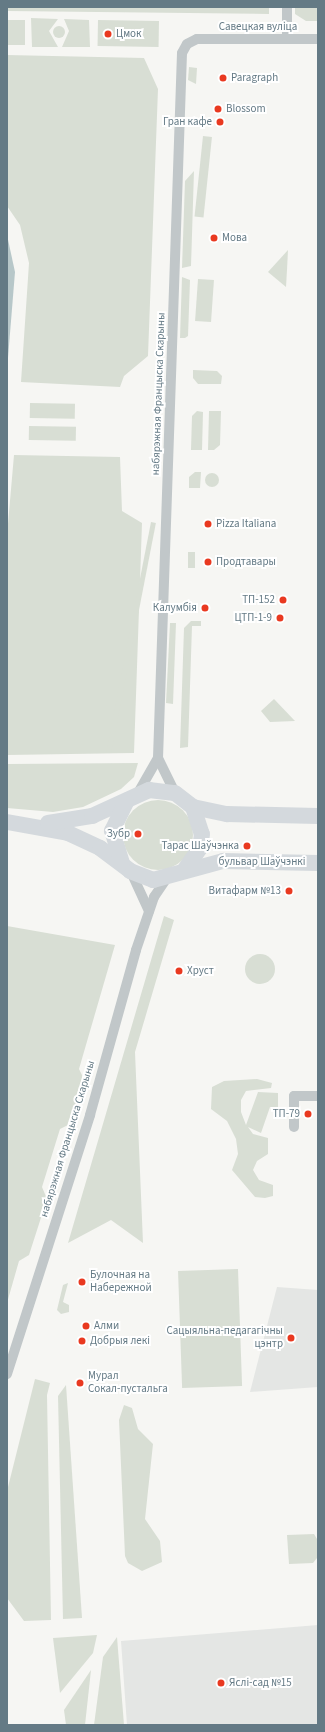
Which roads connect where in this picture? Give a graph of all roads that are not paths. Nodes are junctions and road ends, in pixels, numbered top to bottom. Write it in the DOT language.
graph roads {
  1 [pos="287,7"];
  2 [pos="287,38"];
  3 [pos="318,39"];
  4 [pos="197,40"];
  5 [pos="158,758"];
  6 [pos="175,793"];
  7 [pos="132,798"];
  8 [pos="193,807"];
  9 [pos="318,816"];
  10 [pos="12,823"];
  11 [pos="318,863"];
  12 [pos="126,867"];
  13 [pos="184,871"];
  14 [pos="167,878"];
  15 [pos="149,912"];
  16 [pos="318,1096"];
  17 [pos="294,1127"];
  18 [pos="7,1374"];
  1 -- 2 [label="street"];
  2 -- 3 [label="street, Савецкая вуліца"];
  2 -- 4 [label="street, Савецкая вуліца"];
  4 -- 5 [label="street, набярэжная Францыска Скарыны"];
  5 -- 6 [label="street, набярэжная Францыска Скарыны"];
  5 -- 7 [label="street, набярэжная Францыска Скарыны"];
  6 -- 7 [label="main road, бульвар Шаўчэнкі"];
  6 -- 8 [label="main road"];
  7 -- 10 [label="main road, бульвар Шаўчэнкі"];
  7 -- 12 [label="main road"];
  8 -- 9 [label="main road"];
  8 -- 13 [label="main road"];
  10 -- 12 [label="main road, бульвар Шаўчэнкі"];
  11 -- 13 [label="main road, бульвар Шаўчэнкі"];
  12 -- 14 [label="main road, бульвар Шаўчэнкі"];
  12 -- 15 [label="street"];
  13 -- 14 [label="main road, бульвар Шаўчэнкі"];
  14 -- 15 [label="street, набярэжная Францыска Скарыны"];
  15 -- 18 [label="street, набярэжная Францыска Скарыны"];
  16 -- 17 [label="street"];
}
